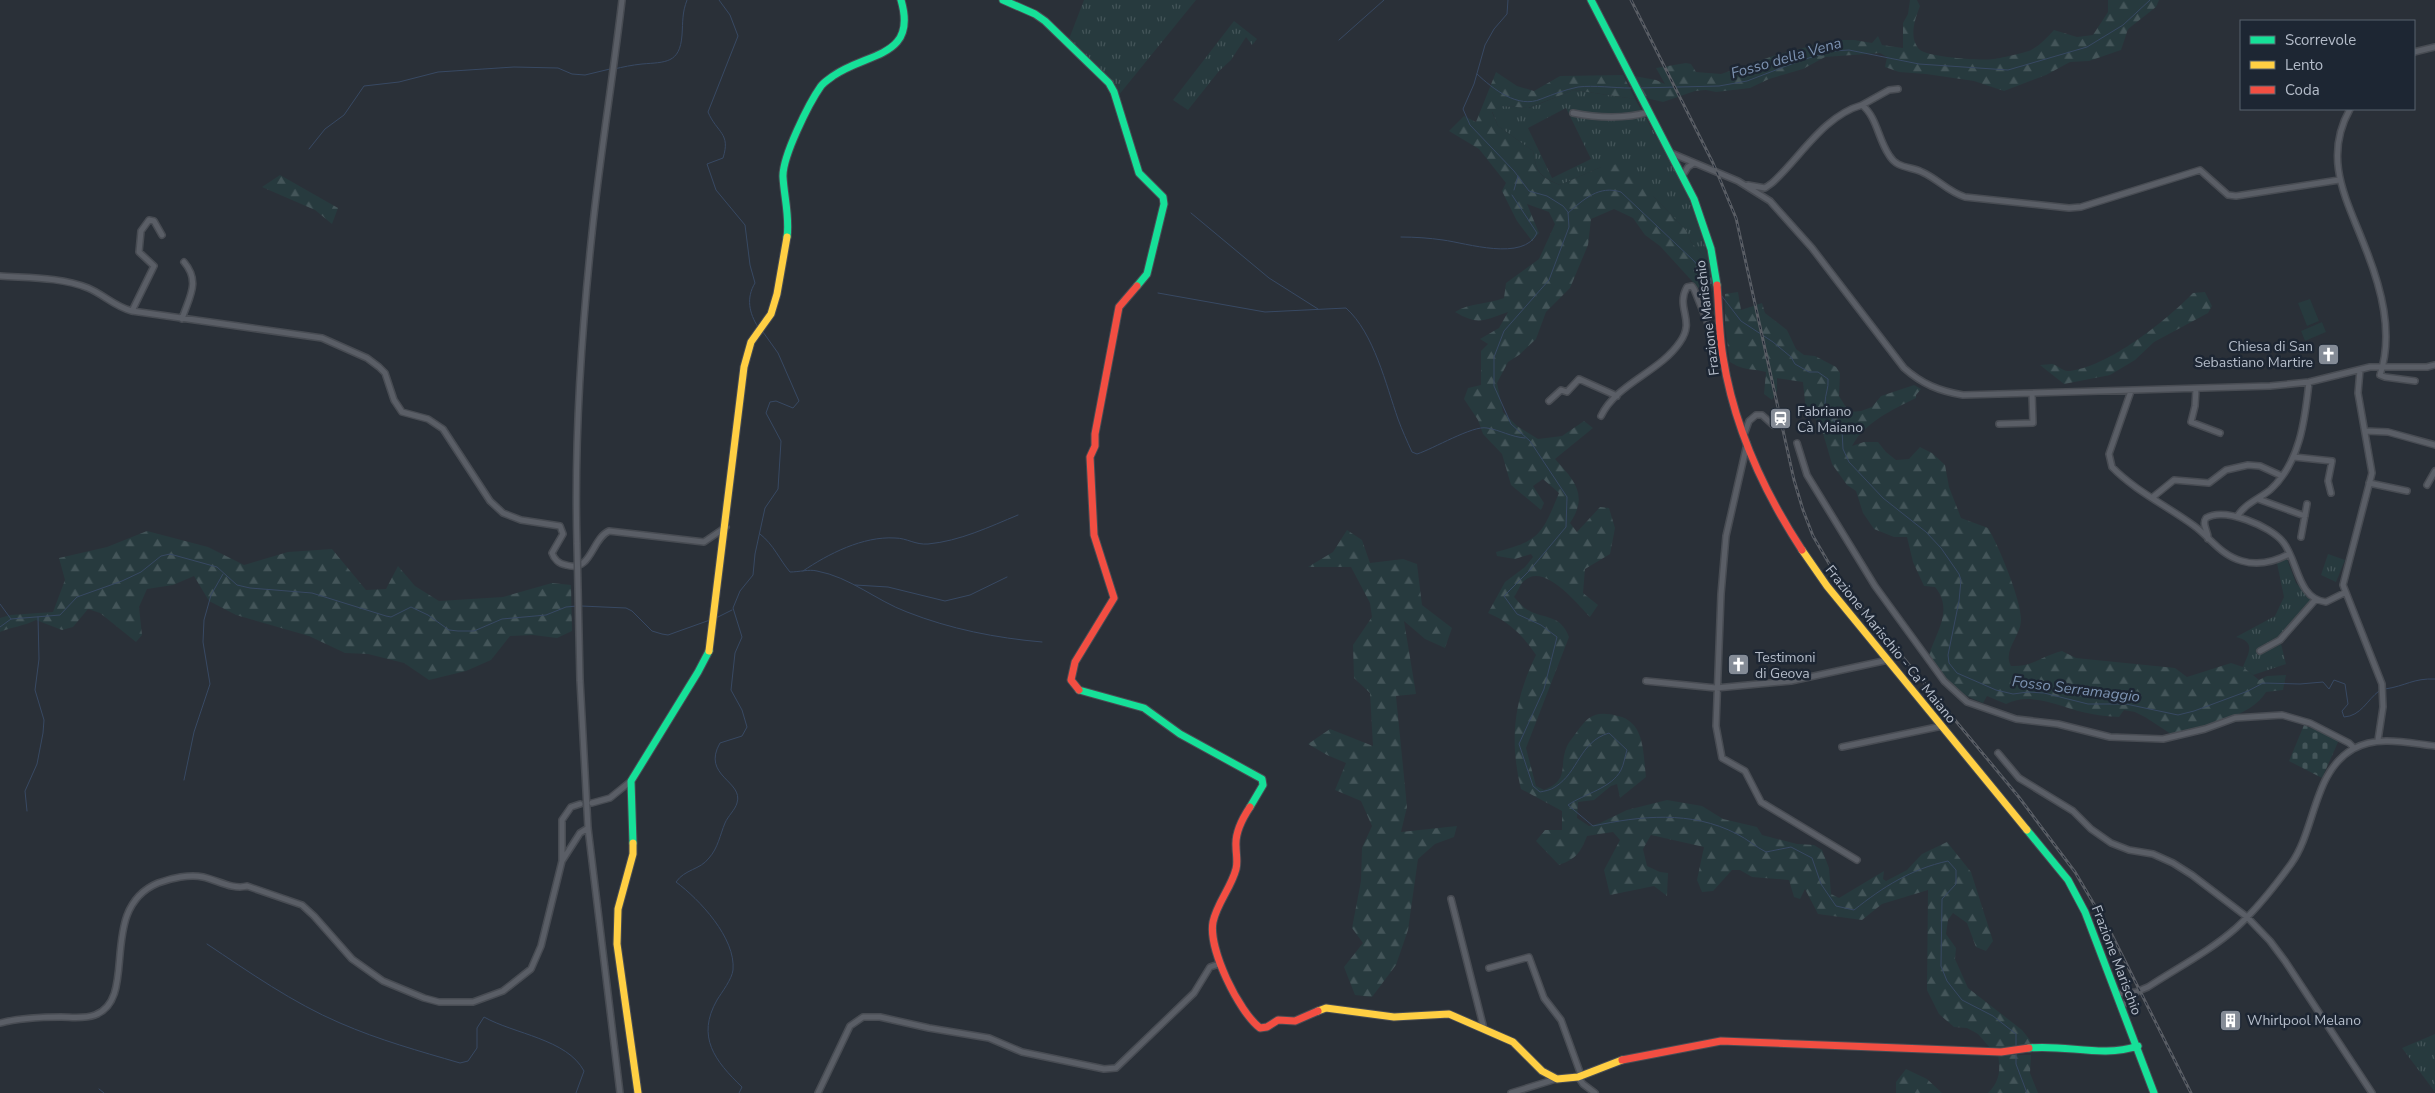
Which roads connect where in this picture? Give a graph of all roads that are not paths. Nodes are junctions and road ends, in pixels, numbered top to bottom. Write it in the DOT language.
graph roads {
  1 [pos="622,0"];
  2 [pos="901,0"];
  3 [pos="1003,0"];
  4 [pos="1591,0"];
  5 [pos="2435,47"];
  6 [pos="2415,52"];
  7 [pos="1898,89"];
  8 [pos="1862,105"];
  9 [pos="2350,110"];
  10 [pos="1649,112"];
  11 [pos="1573,113"];
  12 [pos="1671,153"];
  13 [pos="1676,162"];
  14 [pos="1696,163"];
  15 [pos="1682,175"];
  16 [pos="2339,180"];
  17 [pos="1742,184"];
  18 [pos="162,236"];
  19 [pos="184,262"];
  20 [pos="0,276"];
  21 [pos="132,311"];
  22 [pos="182,319"];
  23 [pos="1723,355"];
  24 [pos="2435,364"];
  25 [pos="2382,365"];
  26 [pos="2360,370"];
  27 [pos="2414,381"];
  28 [pos="2310,382"];
  29 [pos="2196,389"];
  30 [pos="2132,391"];
  31 [pos="2032,394"];
  32 [pos="1617,396"];
  33 [pos="1549,401"];
  34 [pos="1601,416"];
  35 [pos="1999,424"];
  36 [pos="1773,425"];
  37 [pos="2365,431"];
  38 [pos="2220,433"];
  39 [pos="1743,435"];
  40 [pos="1797,443"];
  41 [pos="1747,444"];
  42 [pos="2435,445"];
  43 [pos="2294,457"];
  44 [pos="2435,471"];
  45 [pos="2282,476"];
  46 [pos="2369,483"];
  47 [pos="2427,485"];
  48 [pos="2407,491"];
  49 [pos="2331,493"];
  50 [pos="2153,497"];
  51 [pos="2258,499"];
  52 [pos="2307,504"];
  53 [pos="2305,516"];
  54 [pos="2237,517"];
  55 [pos="726,526"];
  56 [pos="2301,536"];
  57 [pos="2208,539"];
  58 [pos="2289,554"];
  59 [pos="2344,593"];
  60 [pos="2316,599"];
  61 [pos="2260,651"];
  62 [pos="1888,660"];
  63 [pos="1646,681"];
  64 [pos="1716,688"];
  65 [pos="1942,726"];
  66 [pos="2378,740"];
  67 [pos="2435,746"];
  68 [pos="1842,747"];
  69 [pos="2354,748"];
  70 [pos="1998,753"];
  71 [pos="631,781"];
  72 [pos="592,803"];
  73 [pos="580,804"];
  74 [pos="588,828"];
  75 [pos="2040,846"];
  76 [pos="1857,860"];
  77 [pos="562,861"];
  78 [pos="1451,899"];
  79 [pos="2247,917"];
  80 [pos="1219,964"];
  81 [pos="1489,968"];
  82 [pos="2136,992"];
  83 [pos="2117,994"];
  84 [pos="2122,1006"];
  85 [pos="0,1023"];
  86 [pos="1484,1029"];
  87 [pos="2138,1046"];
  88 [pos="1579,1076"];
  89 [pos="1557,1079"];
  90 [pos="620,1093"];
  91 [pos="638,1093"];
  92 [pos="818,1093"];
  93 [pos="1511,1093"];
  94 [pos="1595,1093"];
  95 [pos="2154,1093"];
  96 [pos="2372,1093"];
  1 -- 74 [label="street, bridge"];
  2 -- 55 [label="street"];
  3 -- 80 [label="street"];
  4 -- 10 [label="street, Frazione Marischio"];
  5 -- 6 [label="street"];
  7 -- 8 [label="street"];
  8 -- 16 [label="street"];
  8 -- 17 [label="street"];
  9 -- 16 [label="street"];
  10 -- 11 [label="street"];
  10 -- 12 [label="street, Frazione Marischio"];
  12 -- 13 [label="street, Frazione Marischio"];
  12 -- 14 [label="street"];
  13 -- 14 [label="street"];
  13 -- 15 [label="street, Frazione Marischio"];
  14 -- 15 [label="street"];
  14 -- 17 [label="street"];
  15 -- 23 [label="street, Frazione Marischio"];
  16 -- 25 [label="street"];
  17 -- 31 [label="street"];
  18 -- 21 [label="street"];
  19 -- 22 [label="street"];
  20 -- 21 [label="street"];
  21 -- 22 [label="street"];
  22 -- 55 [label="street"];
  23 -- 32 [label="street"];
  23 -- 39 [label="street, Frazione Marischio"];
  24 -- 25 [label="street"];
  25 -- 26 [label="street"];
  25 -- 27 [label="street"];
  26 -- 28 [label="street"];
  26 -- 37 [label="street"];
  28 -- 29 [label="street"];
  28 -- 43 [label="street"];
  29 -- 30 [label="street"];
  29 -- 38 [label="street"];
  30 -- 31 [label="street"];
  30 -- 50 [label="street"];
  31 -- 35 [label="street"];
  32 -- 33 [label="street"];
  32 -- 34 [label="street"];
  36 -- 39 [label="street"];
  37 -- 42 [label="street"];
  37 -- 46 [label="street"];
  39 -- 41 [label="street, Frazione Marischio"];
  40 -- 69 [label="street"];
  41 -- 62 [label="street, Frazione Marischio - Ca' Maiano"];
  41 -- 64 [label="street"];
  43 -- 45 [label="street"];
  43 -- 49 [label="street"];
  44 -- 47 [label="street"];
  45 -- 50 [label="street"];
  45 -- 51 [label="street"];
  46 -- 48 [label="street"];
  46 -- 59 [label="street"];
  50 -- 57 [label="street"];
  51 -- 53 [label="street"];
  51 -- 54 [label="street"];
  52 -- 53 [label="street"];
  53 -- 56 [label="street"];
  54 -- 57 [label="street"];
  54 -- 58 [label="street"];
  55 -- 71 [label="street"];
  57 -- 58 [label="street"];
  58 -- 60 [label="street"];
  59 -- 60 [label="street"];
  59 -- 66 [label="street"];
  60 -- 61 [label="street"];
  62 -- 64 [label="street"];
  62 -- 65 [label="street, Frazione Marischio - Ca' Maiano"];
  63 -- 64 [label="street"];
  64 -- 76 [label="street"];
  65 -- 68 [label="street"];
  65 -- 75 [label="street, Frazione Marischio - Ca' Maiano"];
  66 -- 67 [label="street"];
  66 -- 69 [label="street"];
  69 -- 79 [label="street"];
  70 -- 79 [label="street"];
  71 -- 72 [label="street"];
  71 -- 91 [label="street"];
  73 -- 77 [label="street"];
  74 -- 77 [label="street"];
  74 -- 90 [label="street"];
  75 -- 83 [label="street, Frazione Marischio"];
  77 -- 85 [label="street"];
  78 -- 86 [label="street"];
  79 -- 82 [label="street"];
  79 -- 96 [label="street"];
  80 -- 86 [label="street"];
  80 -- 92 [label="street"];
  81 -- 88 [label="street"];
  82 -- 83 [label="street"];
  82 -- 84 [label="street"];
  83 -- 84 [label="street, Frazione Marischio"];
  84 -- 87 [label="street, Frazione Marischio"];
  86 -- 89 [label="street"];
  87 -- 88 [label="street"];
  87 -- 95 [label="street, Frazione Marischio"];
  88 -- 89 [label="street"];
  88 -- 94 [label="street"];
  89 -- 93 [label="street"];
}
